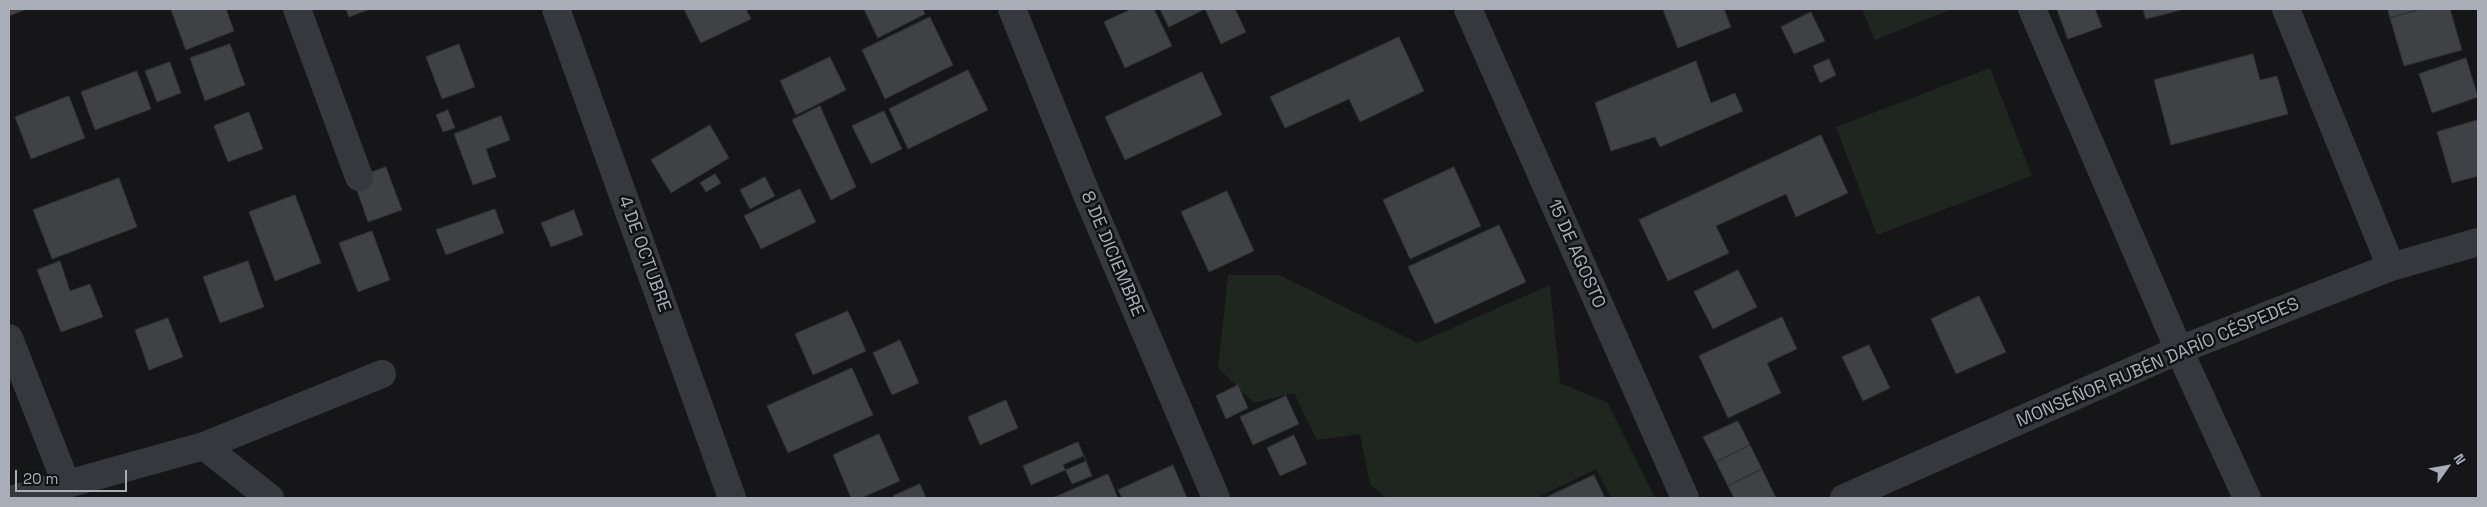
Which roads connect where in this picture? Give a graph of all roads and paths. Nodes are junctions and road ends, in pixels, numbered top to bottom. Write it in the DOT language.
graph roads {
  1 [pos="297,9"];
  2 [pos="556,9"];
  3 [pos="1012,9"];
  4 [pos="1468,9"];
  5 [pos="2032,9"];
  6 [pos="2286,9"];
  7 [pos="359,177"];
  8 [pos="2478,242"];
  9 [pos="2391,267"];
  10 [pos="9,338"];
  11 [pos="2179,350"];
  12 [pos="382,374"];
  13 [pos="204,446"];
  14 [pos="66,483"];
  15 [pos="17,498"];
  16 [pos="270,498"];
  17 [pos="732,498"];
  18 [pos="1216,498"];
  19 [pos="1685,498"];
  20 [pos="1844,498"];
  21 [pos="2247,498"];
  1 -- 7 [label="street"];
  2 -- 17 [label="street, 4 DE OCTUBRE"];
  3 -- 18 [label="street, 8 DE DICIEMBRE"];
  4 -- 19 [label="street, 15 DE AGOSTO"];
  5 -- 11 [label="street"];
  6 -- 9 [label="street"];
  8 -- 9 [label="street, MONSEÑOR RUBÉN DARÍO CÉSPEDES"];
  9 -- 11 [label="street, MONSEÑOR RUBÉN DARÍO CÉSPEDES"];
  10 -- 14 [label="street"];
  11 -- 20 [label="street, MONSEÑOR RUBÉN DARÍO CÉSPEDES"];
  11 -- 21 [label="street"];
  12 -- 13 [label="street"];
  13 -- 14 [label="street"];
  13 -- 16 [label="street"];
  14 -- 15 [label="street"];
}
